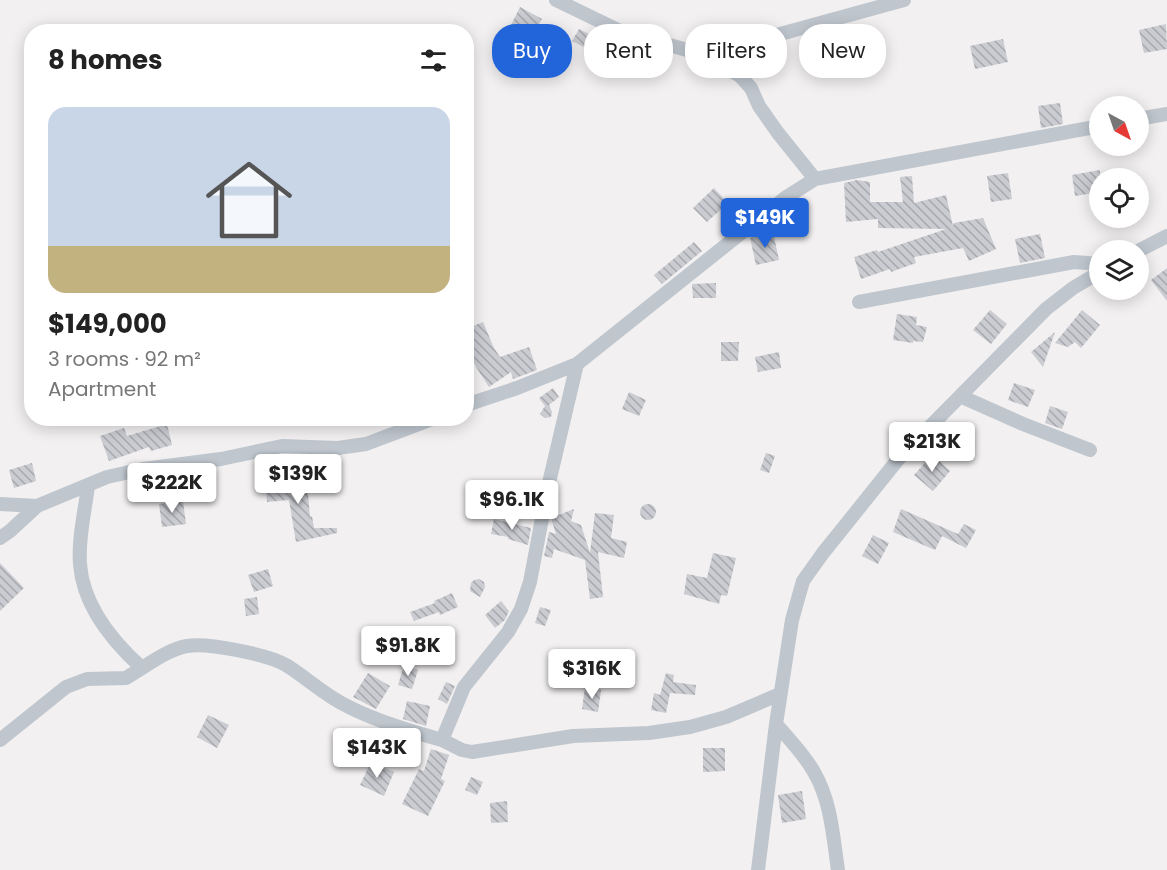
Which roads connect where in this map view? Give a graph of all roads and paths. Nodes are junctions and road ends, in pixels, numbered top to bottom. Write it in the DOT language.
graph roads {
  1 [pos="556,0"];
  2 [pos="904,0"];
  3 [pos="787,32"];
  4 [pos="685,49"];
  5 [pos="742,78"];
  6 [pos="1167,114"];
  7 [pos="1149,117"];
  8 [pos="1089,128"];
  9 [pos="815,179"];
  10 [pos="1167,236"];
  11 [pos="1149,245"];
  12 [pos="1089,263"];
  13 [pos="1089,279"];
  14 [pos="859,302"];
  15 [pos="577,364"];
  16 [pos="960,396"];
  17 [pos="474,402"];
  18 [pos="414,426"];
  19 [pos="1090,450"];
  20 [pos="88,486"];
  21 [pos="0,504"];
  22 [pos="37,506"];
  23 [pos="0,538"];
  24 [pos="142,668"];
  25 [pos="780,694"];
  26 [pos="776,724"];
  27 [pos="0,740"];
  28 [pos="442,740"];
  29 [pos="758,870"];
  30 [pos="838,870"];
  1 -- 4 [label="street"];
  2 -- 3 [label="street"];
  5 -- 9 [label="street"];
  6 -- 7 [label="street"];
  8 -- 9 [label="street"];
  9 -- 15 [label="street"];
  10 -- 11 [label="street"];
  12 -- 14 [label="street"];
  13 -- 16 [label="street"];
  15 -- 17 [label="street"];
  15 -- 28 [label="street"];
  16 -- 19 [label="street"];
  16 -- 25 [label="street"];
  18 -- 20 [label="street"];
  20 -- 22 [label="street"];
  20 -- 24 [label="street"];
  21 -- 22 [label="street"];
  22 -- 23 [label="street"];
  24 -- 27 [label="street"];
  24 -- 28 [label="street"];
  25 -- 26 [label="street"];
  25 -- 28 [label="street"];
  26 -- 29 [label="street"];
  26 -- 30 [label="street"];
}
